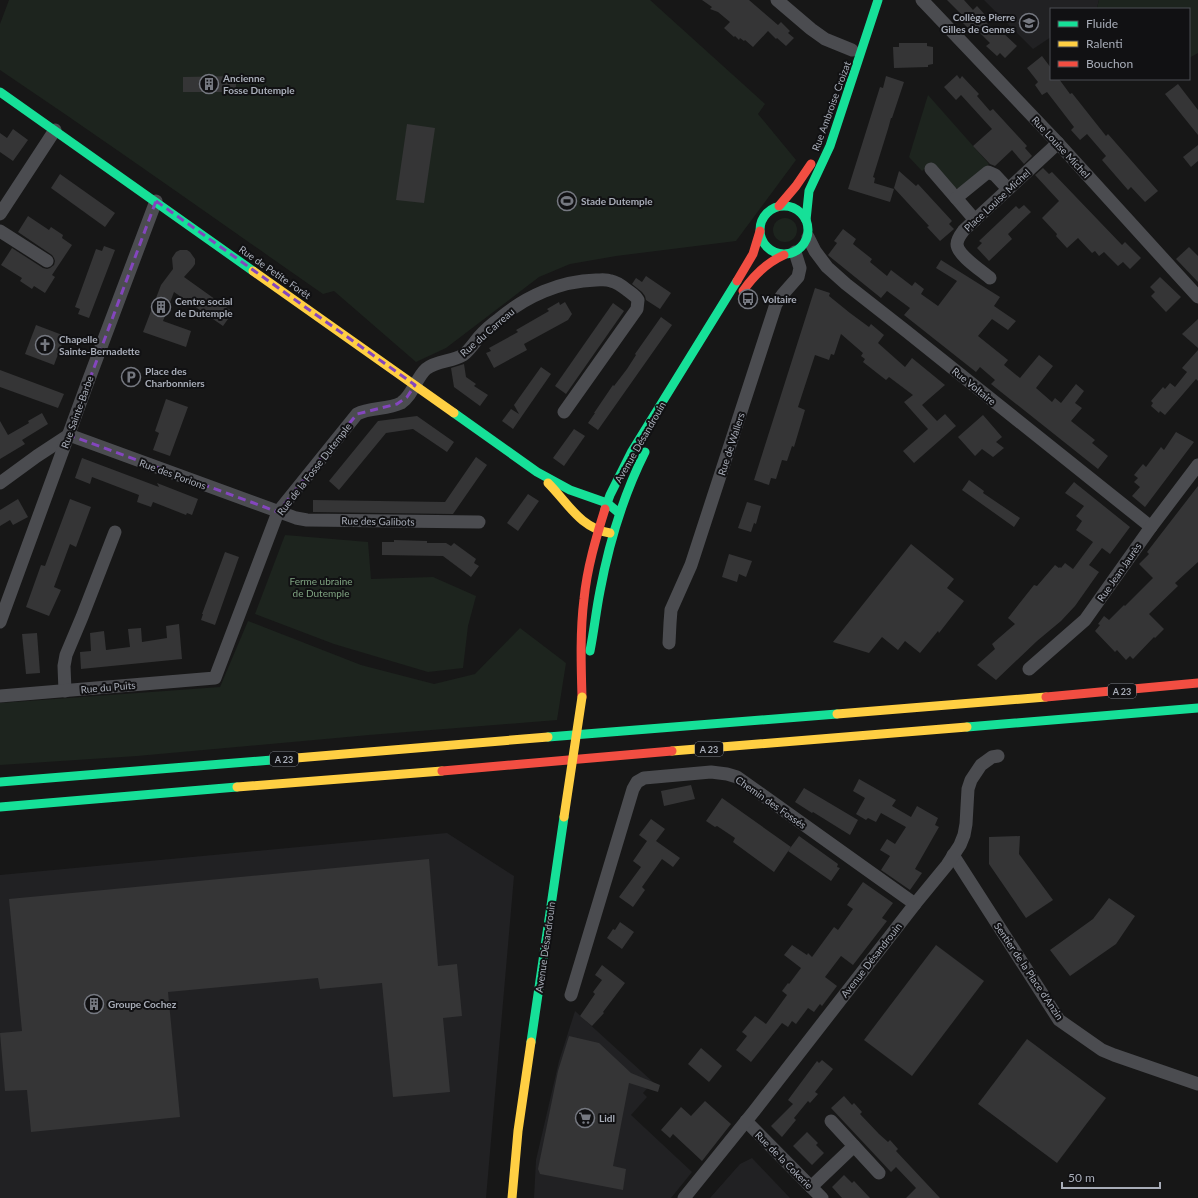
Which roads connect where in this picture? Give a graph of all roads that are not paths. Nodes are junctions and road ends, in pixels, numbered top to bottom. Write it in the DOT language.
graph roads {
  1 [pos="777,0"];
  2 [pos="878,0"];
  3 [pos="922,0"];
  4 [pos="850,54"];
  5 [pos="0,92"];
  6 [pos="827,128"];
  7 [pos="55,130"];
  8 [pos="1058,143"];
  9 [pos="815,154"];
  10 [pos="931,170"];
  11 [pos="1008,189"];
  12 [pos="956,198"];
  13 [pos="156,201"];
  14 [pos="779,206"];
  15 [pos="0,214"];
  16 [pos="806,220"];
  17 [pos="975,220"];
  18 [pos="0,231"];
  19 [pos="760,231"];
  20 [pos="808,237"];
  21 [pos="790,253"];
  22 [pos="47,261"];
  23 [pos="990,278"];
  24 [pos="1198,297"];
  25 [pos="737,299"];
  26 [pos="415,385"];
  27 [pos="564,412"];
  28 [pos="68,435"];
  29 [pos="650,442"];
  30 [pos="1198,465"];
  31 [pos="537,472"];
  32 [pos="0,483"];
  33 [pos="607,503"];
  34 [pos="278,512"];
  35 [pos="619,513"];
  36 [pos="479,522"];
  37 [pos="1150,527"];
  38 [pos="598,531"];
  39 [pos="115,532"];
  40 [pos="613,534"];
  41 [pos="0,622"];
  42 [pos="669,643"];
  43 [pos="1029,669"];
  44 [pos="215,678"];
  45 [pos="1198,684"];
  46 [pos="65,690"];
  47 [pos="0,696"];
  48 [pos="582,697"];
  49 [pos="1198,708"];
  50 [pos="1110,716"];
  51 [pos="1163,720"];
  52 [pos="998,756"];
  53 [pos="0,782"];
  54 [pos="55,802"];
  55 [pos="0,806"];
  56 [pos="36,812"];
  57 [pos="953,855"];
  58 [pos="915,904"];
  59 [pos="571,995"];
  60 [pos="1198,1084"];
  61 [pos="746,1121"];
  62 [pos="831,1121"];
  63 [pos="854,1146"];
  64 [pos="879,1173"];
  65 [pos="811,1187"];
  66 [pos="512,1198"];
  67 [pos="684,1198"];
  68 [pos="822,1198"];
  1 -- 4 [label="street"];
  2 -- 16 [label="main road, Rue Ambroise Croizat"];
  3 -- 8 [label="street, Rue Louise Michel"];
  4 -- 6 [label="main road, Rue Ambroise Croizat"];
  5 -- 7 [label="main road, Rue de Petite Forêt"];
  7 -- 13 [label="main road, Rue de Petite Forêt"];
  7 -- 15 [label="street"];
  8 -- 11 [label="street, Place Louise Michel"];
  8 -- 24 [label="street, Rue Louise Michel"];
  9 -- 14 [label="main road, Rue Ambroise Croizat"];
  10 -- 12 [label="street"];
  11 -- 12 [label="street"];
  11 -- 17 [label="street, Place Louise Michel"];
  12 -- 17 [label="street"];
  13 -- 26 [label="main road, Rue de Petite Forêt"];
  13 -- 28 [label="street, Rue Sainte-Barbe"];
  14 -- 16 [label="main road"];
  14 -- 19 [label="main road"];
  16 -- 20 [label="main road"];
  17 -- 23 [label="street, Place Louise Michel"];
  18 -- 22 [label="street"];
  19 -- 21 [label="main road"];
  19 -- 33 [label="main road, Avenue Désandrouin"];
  20 -- 21 [label="main road"];
  20 -- 37 [label="street, Rue Voltaire"];
  21 -- 25 [label="main road"];
  21 -- 42 [label="street, Rue de Wallers"];
  26 -- 27 [label="street, Rue du Carreau"];
  26 -- 31 [label="main road, Rue de Petite Forêt"];
  26 -- 34 [label="street, Rue de la Fosse Dutemple"];
  28 -- 32 [label="street"];
  28 -- 34 [label="street, Rue des Porions"];
  28 -- 41 [label="street, Rue Sainte-Barbe"];
  29 -- 35 [label="main road, Avenue Désandrouin"];
  30 -- 37 [label="street, Rue Jean Jaurès"];
  31 -- 33 [label="main road, Rue de Petite Forêt"];
  31 -- 38 [label="main road, Rue de Petite Forêt"];
  33 -- 35 [label="main road, Rue de Petite Forêt"];
  33 -- 38 [label="main road, Avenue Désandrouin"];
  34 -- 36 [label="street, Rue des Galibots"];
  34 -- 44 [label="street, Rue de la Fosse Dutemple"];
  35 -- 40 [label="main road, Avenue Désandrouin"];
  37 -- 43 [label="street, Rue Jean Jaurès"];
  38 -- 40 [label="main road, Rue de Petite Forêt"];
  38 -- 48 [label="main road, Avenue Désandrouin"];
  39 -- 46 [label="street"];
  40 -- 48 [label="main road, Avenue Désandrouin"];
  44 -- 46 [label="street, Rue du Puits"];
  45 -- 53 [label="main road, A 23"];
  46 -- 47 [label="street, Rue du Puits"];
  48 -- 66 [label="main road, Avenue Désandrouin, bridge"];
  49 -- 50 [label="main road, A 23"];
  50 -- 51 [label="main road"];
  50 -- 54 [label="main road, A 23"];
  52 -- 57 [label="street, Avenue Désandrouin"];
  54 -- 55 [label="main road, A 23"];
  54 -- 56 [label="main road"];
  57 -- 58 [label="street, Avenue Désandrouin"];
  57 -- 60 [label="street, Sentier de la Place d'Anzin"];
  58 -- 59 [label="street, Chemin des Fossés"];
  58 -- 61 [label="street, Avenue Désandrouin"];
  61 -- 65 [label="street, Rue de la Cokerie"];
  61 -- 67 [label="street, Avenue Désandrouin"];
  62 -- 63 [label="street"];
  63 -- 64 [label="street"];
  63 -- 65 [label="street"];
  65 -- 68 [label="street, Rue de la Cokerie"];
}
